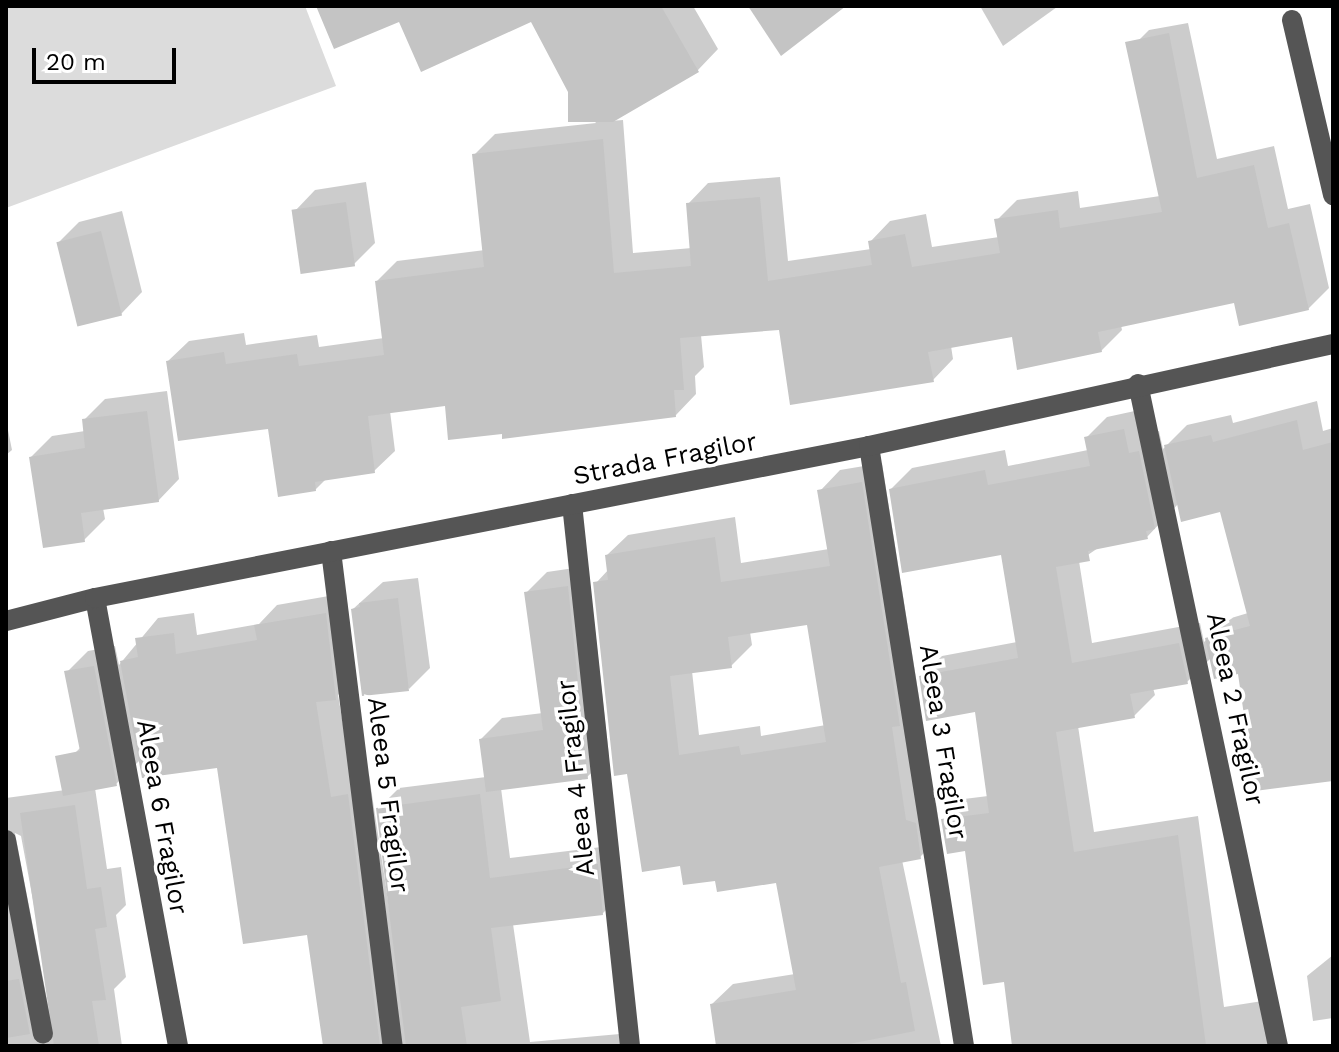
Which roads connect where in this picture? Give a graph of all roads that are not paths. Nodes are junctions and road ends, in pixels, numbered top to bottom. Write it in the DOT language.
graph roads {
  1 [pos="1292,20"];
  2 [pos="1333,195"];
  3 [pos="1333,344"];
  4 [pos="1138,384"];
  5 [pos="869,446"];
  6 [pos="572,504"];
  7 [pos="331,551"];
  8 [pos="95,598"];
  9 [pos="6,621"];
  10 [pos="6,840"];
  11 [pos="43,1034"];
  12 [pos="178,1046"];
  13 [pos="393,1046"];
  14 [pos="630,1046"];
  15 [pos="964,1046"];
  16 [pos="1278,1046"];
  1 -- 2 [label="street"];
  3 -- 4 [label="street, Strada Fragilor"];
  4 -- 5 [label="street, Strada Fragilor"];
  4 -- 16 [label="street, Aleea 2 Fragilor"];
  5 -- 6 [label="street, Strada Fragilor"];
  5 -- 15 [label="street, Aleea 3 Fragilor"];
  6 -- 7 [label="street, Strada Fragilor"];
  6 -- 14 [label="street, Aleea 4 Fragilor"];
  7 -- 8 [label="street, Strada Fragilor"];
  7 -- 13 [label="street, Aleea 5 Fragilor"];
  8 -- 9 [label="street, Strada Fragilor"];
  8 -- 12 [label="street, Aleea 6 Fragilor"];
  10 -- 11 [label="street"];
}
